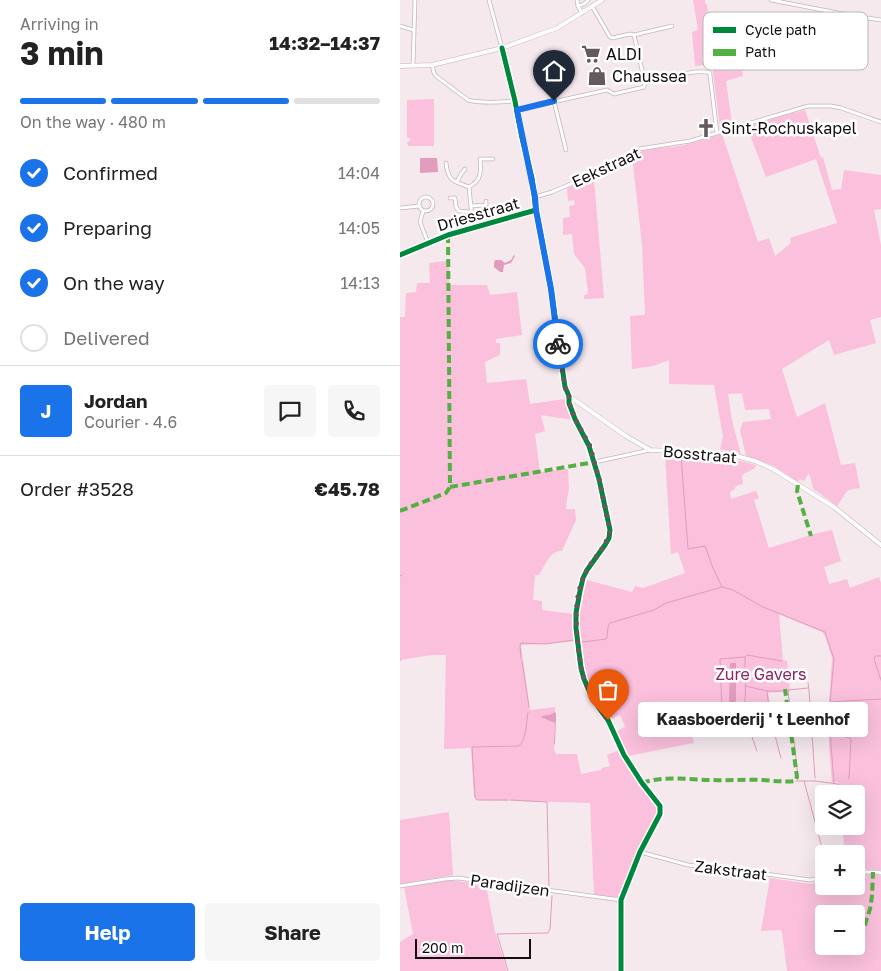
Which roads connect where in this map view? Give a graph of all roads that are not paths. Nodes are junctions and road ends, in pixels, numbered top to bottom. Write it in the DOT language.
graph roads {
  1 [pos="414,0"];
  2 [pos="489,0"];
  3 [pos="576,0"];
  4 [pos="588,0"];
  5 [pos="602,0"];
  6 [pos="771,0"];
  7 [pos="578,6"];
  8 [pos="592,6"];
  9 [pos="833,12"];
  10 [pos="582,13"];
  11 [pos="868,18"];
  12 [pos="881,20"];
  13 [pos="400,26"];
  14 [pos="672,26"];
  15 [pos="413,30"];
  16 [pos="634,35"];
  17 [pos="502,48"];
  18 [pos="432,65"];
  19 [pos="400,66"];
  20 [pos="412,66"];
  21 [pos="645,83"];
  22 [pos="515,101"];
  23 [pos="554,101"];
  24 [pos="517,110"];
  25 [pos="881,122"];
  26 [pos="717,133"];
  27 [pos="566,150"];
  28 [pos="493,159"];
  29 [pos="446,164"];
  30 [pos="465,169"];
  31 [pos="457,182"];
  32 [pos="469,187"];
  33 [pos="535,197"];
  34 [pos="450,198"];
  35 [pos="486,205"];
  36 [pos="419,206"];
  37 [pos="470,206"];
  38 [pos="401,208"];
  39 [pos="423,210"];
  40 [pos="536,210"];
  41 [pos="471,212"];
  42 [pos="473,228"];
  43 [pos="428,242"];
  44 [pos="400,255"];
  45 [pos="569,396"];
  46 [pos="650,450"];
  47 [pos="594,462"];
  48 [pos="881,545"];
  49 [pos="640,852"];
  50 [pos="865,872"];
  51 [pos="881,873"];
  52 [pos="815,879"];
  53 [pos="400,886"];
  54 [pos="621,900"];
  55 [pos="621,971"];
  1 -- 15 [label="street"];
  2 -- 17 [label="street"];
  3 -- 7 [label="street"];
  4 -- 7 [label="street"];
  5 -- 8 [label="street"];
  6 -- 9 [label="street"];
  7 -- 10 [label="street"];
  8 -- 10 [label="street"];
  8 -- 16 [label="street"];
  10 -- 17 [label="street"];
  11 -- 12 [label="street"];
  13 -- 15 [label="street"];
  14 -- 16 [label="street"];
  15 -- 20 [label="street"];
  16 -- 21 [label="street"];
  17 -- 18 [label="street"];
  17 -- 22 [label="street"];
  18 -- 20 [label="street"];
  18 -- 22 [label="street"];
  19 -- 20 [label="street"];
  21 -- 23 [label="street"];
  21 -- 26 [label="street"];
  22 -- 24 [label="street"];
  23 -- 24 [label="street"];
  23 -- 27 [label="street"];
  24 -- 33 [label="street"];
  25 -- 26 [label="street, Eekstraat"];
  26 -- 33 [label="street, Eekstraat"];
  28 -- 32 [label="street"];
  29 -- 31 [label="street"];
  30 -- 31 [label="street"];
  31 -- 32 [label="street"];
  32 -- 37 [label="street"];
  33 -- 40 [label="street"];
  34 -- 41 [label="street"];
  35 -- 37 [label="street"];
  36 -- 38 [label="street"];
  36 -- 39 [label="street"];
  36 -- 39 [label="street"];
  37 -- 41 [label="street"];
  39 -- 43 [label="street"];
  40 -- 42 [label="street, Driesstraat"];
  40 -- 45 [label="street"];
  41 -- 42 [label="street"];
  42 -- 43 [label="street, Driesstraat"];
  43 -- 44 [label="street, Driesstraat"];
  45 -- 46 [label="street, Bosstraat"];
  45 -- 47 [label="street"];
  46 -- 47 [label="street"];
  46 -- 48 [label="street, Bosstraat"];
  47 -- 49 [label="street"];
  49 -- 52 [label="street, Zakstraat"];
  49 -- 54 [label="street"];
  50 -- 51 [label="street"];
  53 -- 54 [label="street, Paradijzen"];
  54 -- 55 [label="street"];
}
